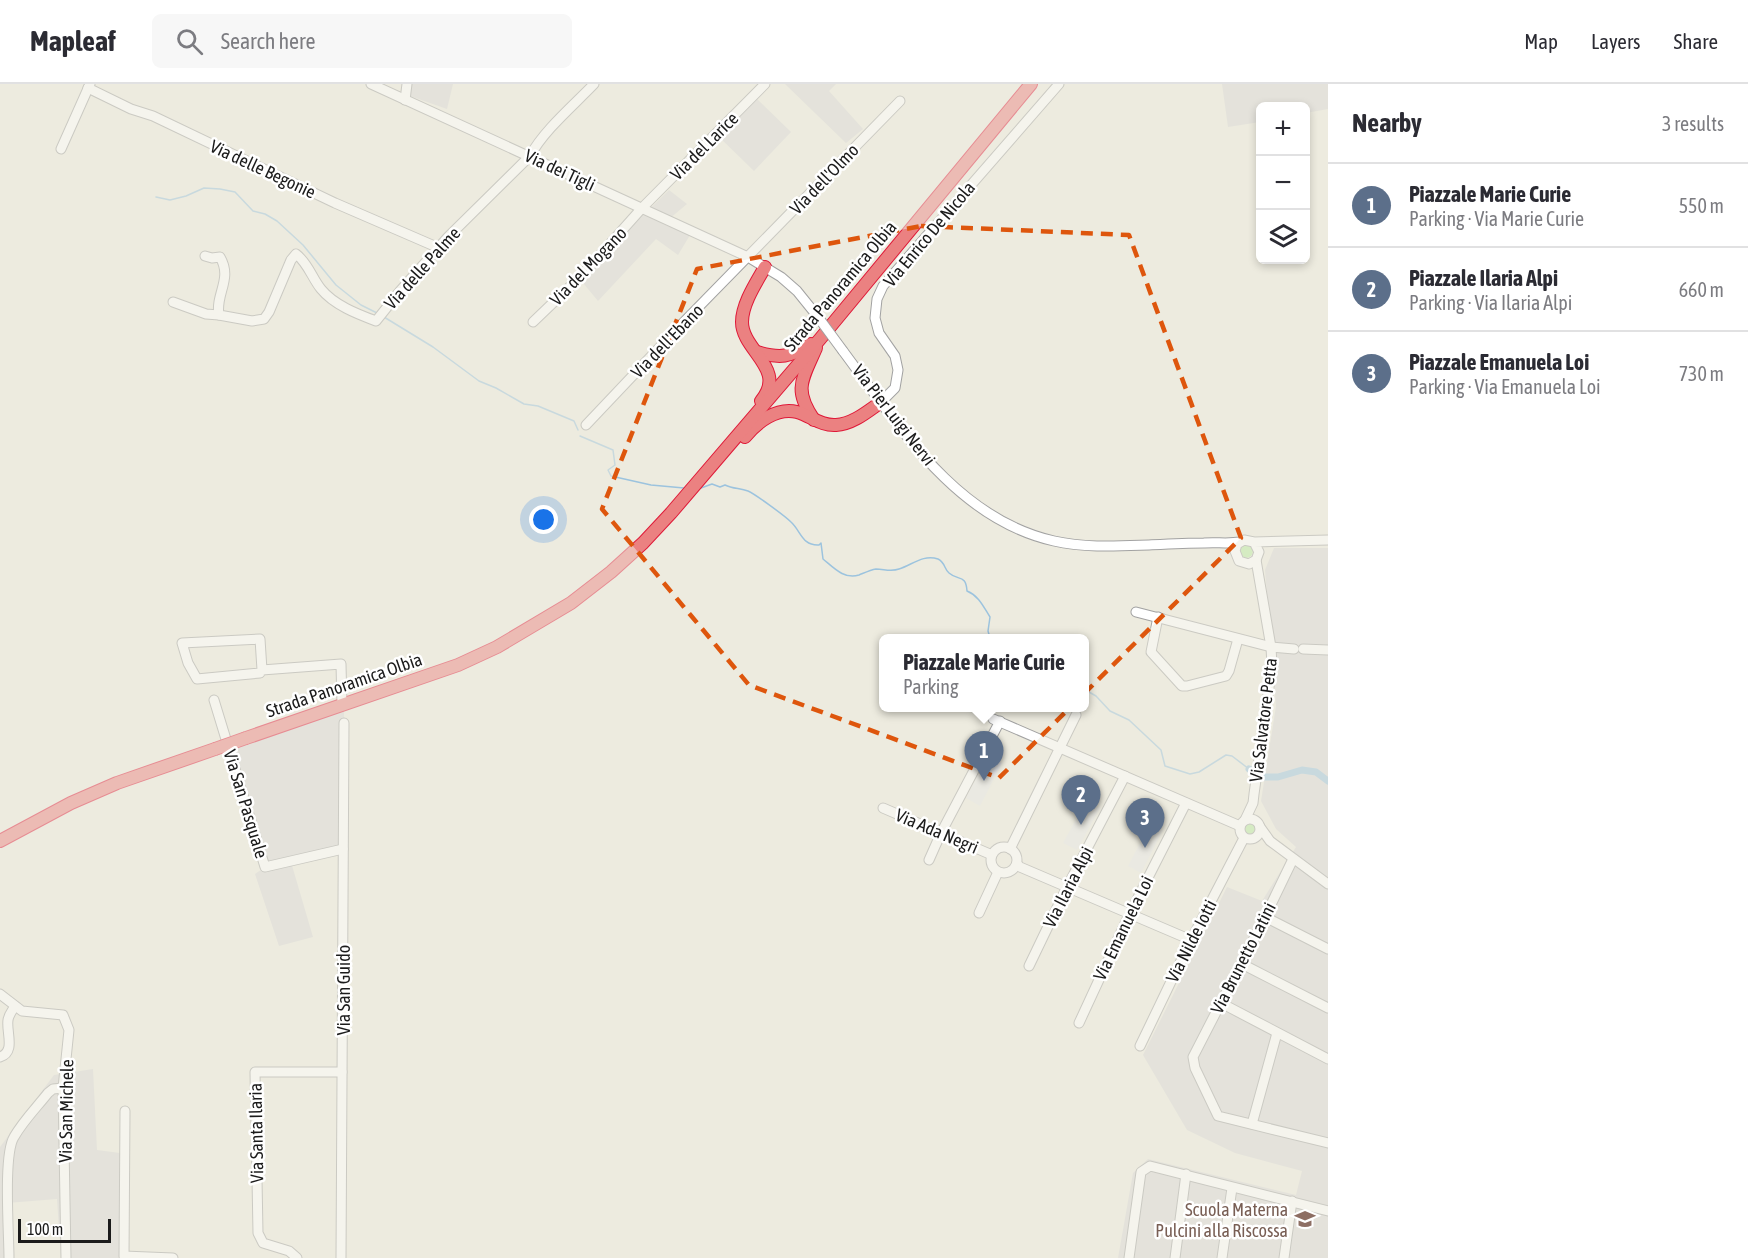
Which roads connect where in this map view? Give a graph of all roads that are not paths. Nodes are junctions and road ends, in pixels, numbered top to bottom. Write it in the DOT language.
graph roads {
  1 [pos="371,84"];
  2 [pos="407,84"];
  3 [pos="594,84"];
  4 [pos="765,84"];
  5 [pos="1031,84"];
  6 [pos="1059,84"];
  7 [pos="89,86"];
  8 [pos="405,100"];
  9 [pos="900,101"];
  10 [pos="61,149"];
  11 [pos="530,156"];
  12 [pos="642,208"];
  13 [pos="439,248"];
  14 [pos="205,256"];
  15 [pos="748,257"];
  16 [pos="765,267"];
  17 [pos="173,302"];
  18 [pos="219,315"];
  19 [pos="533,322"];
  20 [pos="820,339"];
  21 [pos="757,352"];
  22 [pos="881,402"];
  23 [pos="814,420"];
  24 [pos="586,425"];
  25 [pos="729,445"];
  26 [pos="718,458"];
  27 [pos="1328,540"];
  28 [pos="1240,542"];
  29 [pos="1207,543"];
  30 [pos="1256,545"];
  31 [pos="1235,555"];
  32 [pos="1252,562"];
  33 [pos="1136,612"];
  34 [pos="1158,617"];
  35 [pos="1238,639"];
  36 [pos="1271,647"];
  37 [pos="1328,650"];
  38 [pos="262,670"];
  39 [pos="214,700"];
  40 [pos="342,705"];
  41 [pos="1076,715"];
  42 [pos="344,723"];
  43 [pos="1060,748"];
  44 [pos="1125,776"];
  45 [pos="1254,794"];
  46 [pos="1186,803"];
  47 [pos="882,808"];
  48 [pos="1242,823"];
  49 [pos="1259,825"];
  50 [pos="941,833"];
  51 [pos="1249,838"];
  52 [pos="0,841"];
  53 [pos="1270,841"];
  54 [pos="343,849"];
  55 [pos="1010,849"];
  56 [pos="992,855"];
  57 [pos="1293,859"];
  58 [pos="929,860"];
  59 [pos="1017,864"];
  60 [pos="998,872"];
  61 [pos="1328,884"];
  62 [pos="1067,887"];
  63 [pos="979,913"];
  64 [pos="1129,914"];
  65 [pos="1265,917"];
  66 [pos="1191,940"];
  67 [pos="1328,949"];
  68 [pos="1242,964"];
  69 [pos="1029,966"];
  70 [pos="0,994"];
  71 [pos="1221,1003"];
  72 [pos="15,1006"];
  73 [pos="1328,1008"];
  74 [pos="1079,1023"];
  75 [pos="1277,1033"];
  76 [pos="1140,1046"];
  77 [pos="0,1057"];
  78 [pos="1328,1059"];
  79 [pos="342,1072"];
  80 [pos="63,1088"];
  81 [pos="125,1111"];
  82 [pos="1252,1124"];
  83 [pos="1328,1143"];
  84 [pos="1186,1174"];
  85 [pos="1232,1188"];
  86 [pos="1292,1201"];
  87 [pos="1328,1211"];
  88 [pos="124,1257"];
  89 [pos="9,1258"];
  90 [pos="66,1258"];
  91 [pos="173,1258"];
  92 [pos="297,1258"];
  93 [pos="341,1258"];
  94 [pos="1129,1258"];
  95 [pos="1175,1258"];
  96 [pos="1222,1258"];
  97 [pos="1284,1258"];
  1 -- 8 [label="street, Via dei Tigli"];
  2 -- 8 [label="street"];
  3 -- 11 [label="street, Via delle Palme"];
  4 -- 12 [label="street, Via del Larice"];
  5 -- 20 [label="highway, Strada Panoramica Olbia"];
  6 -- 22 [label="street, Via Enrico De Nicola"];
  7 -- 10 [label="street"];
  7 -- 13 [label="street, Via delle Begonie"];
  8 -- 11 [label="street, Via dei Tigli"];
  9 -- 15 [label="street, Via dell'Olmo"];
  11 -- 12 [label="street, Via dei Tigli"];
  11 -- 13 [label="street, Via delle Palme"];
  12 -- 15 [label="street, Via dei Tigli"];
  12 -- 19 [label="street, Via del Mogano"];
  13 -- 18 [label="street, Via delle Palme"];
  14 -- 18 [label="street"];
  15 -- 16 [label="street, Via Pier Luigi Nervi"];
  15 -- 24 [label="street, Via dell'Ebano"];
  16 -- 21 [label="highway"];
  16 -- 22 [label="street, Via Pier Luigi Nervi, bridge"];
  17 -- 18 [label="street"];
  20 -- 21 [label="highway"];
  20 -- 23 [label="highway"];
  20 -- 25 [label="highway, Strada Panoramica Olbia"];
  21 -- 25 [label="highway"];
  22 -- 23 [label="highway"];
  22 -- 29 [label="street, Via Pier Luigi Nervi"];
  23 -- 26 [label="highway"];
  25 -- 26 [label="highway, Strada Panoramica Olbia"];
  26 -- 40 [label="highway, Strada Panoramica Olbia"];
  27 -- 30 [label="street"];
  28 -- 29 [label="street, Via Pier Luigi Nervi"];
  28 -- 30 [label="street"];
  28 -- 31 [label="street"];
  29 -- 31 [label="street, Via Pier Luigi Nervi"];
  30 -- 32 [label="street"];
  31 -- 32 [label="street"];
  32 -- 36 [label="street, Via Salvatore Petta"];
  33 -- 34 [label="street"];
  34 -- 35 [label="street"];
  34 -- 35 [label="street"];
  35 -- 36 [label="street"];
  36 -- 37 [label="street"];
  36 -- 45 [label="street, Via Salvatore Petta"];
  38 -- 38 [label="street"];
  38 -- 40 [label="street"];
  39 -- 54 [label="street, Via San Pasquale"];
  40 -- 52 [label="highway, Strada Panoramica Olbia, bridge"];
  41 -- 43 [label="street"];
  42 -- 54 [label="street, Via San Guido"];
  43 -- 44 [label="street"];
  43 -- 50 [label="street"];
  43 -- 55 [label="street"];
  44 -- 46 [label="street"];
  44 -- 62 [label="street, Via Ilaria Alpi"];
  45 -- 48 [label="street, Via Salvatore Petta"];
  45 -- 49 [label="street, Via Salvatore Petta"];
  46 -- 48 [label="street"];
  46 -- 64 [label="street, Via Emanuela Loi"];
  47 -- 50 [label="street, Via Ada Negri"];
  48 -- 49 [label="street"];
  48 -- 51 [label="street"];
  49 -- 51 [label="street"];
  49 -- 53 [label="street, Via Salvatore Petta"];
  50 -- 56 [label="street, Via Ada Negri"];
  50 -- 58 [label="street"];
  51 -- 53 [label="street, Via Salvatore Petta"];
  51 -- 66 [label="street, Via Nilde Iotti"];
  53 -- 57 [label="street, Via Salvatore Petta"];
  54 -- 79 [label="street, Via San Guido"];
  55 -- 56 [label="street"];
  55 -- 59 [label="street"];
  56 -- 60 [label="street"];
  57 -- 61 [label="street, Via Salvatore Petta"];
  57 -- 65 [label="street, Via Brunetto Latini"];
  59 -- 60 [label="street"];
  59 -- 62 [label="street"];
  60 -- 63 [label="street"];
  62 -- 64 [label="street"];
  62 -- 69 [label="street, Via Ilaria Alpi"];
  64 -- 66 [label="street"];
  64 -- 74 [label="street, Via Emanuela Loi"];
  65 -- 67 [label="street"];
  65 -- 68 [label="street, Via Brunetto Latini"];
  66 -- 76 [label="street, Via Nilde Iotti"];
  68 -- 71 [label="street, Via Brunetto Latini"];
  68 -- 73 [label="street"];
  70 -- 72 [label="street, Via San Michele"];
  71 -- 75 [label="street"];
  71 -- 82 [label="street, Via Brunetto Latini"];
  72 -- 77 [label="street"];
  72 -- 80 [label="street, Via San Michele"];
  75 -- 78 [label="street"];
  75 -- 82 [label="street"];
  79 -- 92 [label="street, Via Santa Ilaria"];
  79 -- 93 [label="street, Via San Guido"];
  80 -- 89 [label="street"];
  80 -- 90 [label="street, Via San Michele"];
  81 -- 88 [label="street"];
  82 -- 83 [label="street"];
  84 -- 85 [label="street"];
  84 -- 94 [label="street"];
  84 -- 95 [label="street"];
  85 -- 86 [label="street"];
  85 -- 96 [label="street"];
  86 -- 87 [label="street"];
  86 -- 97 [label="street"];
  88 -- 91 [label="street"];
}
